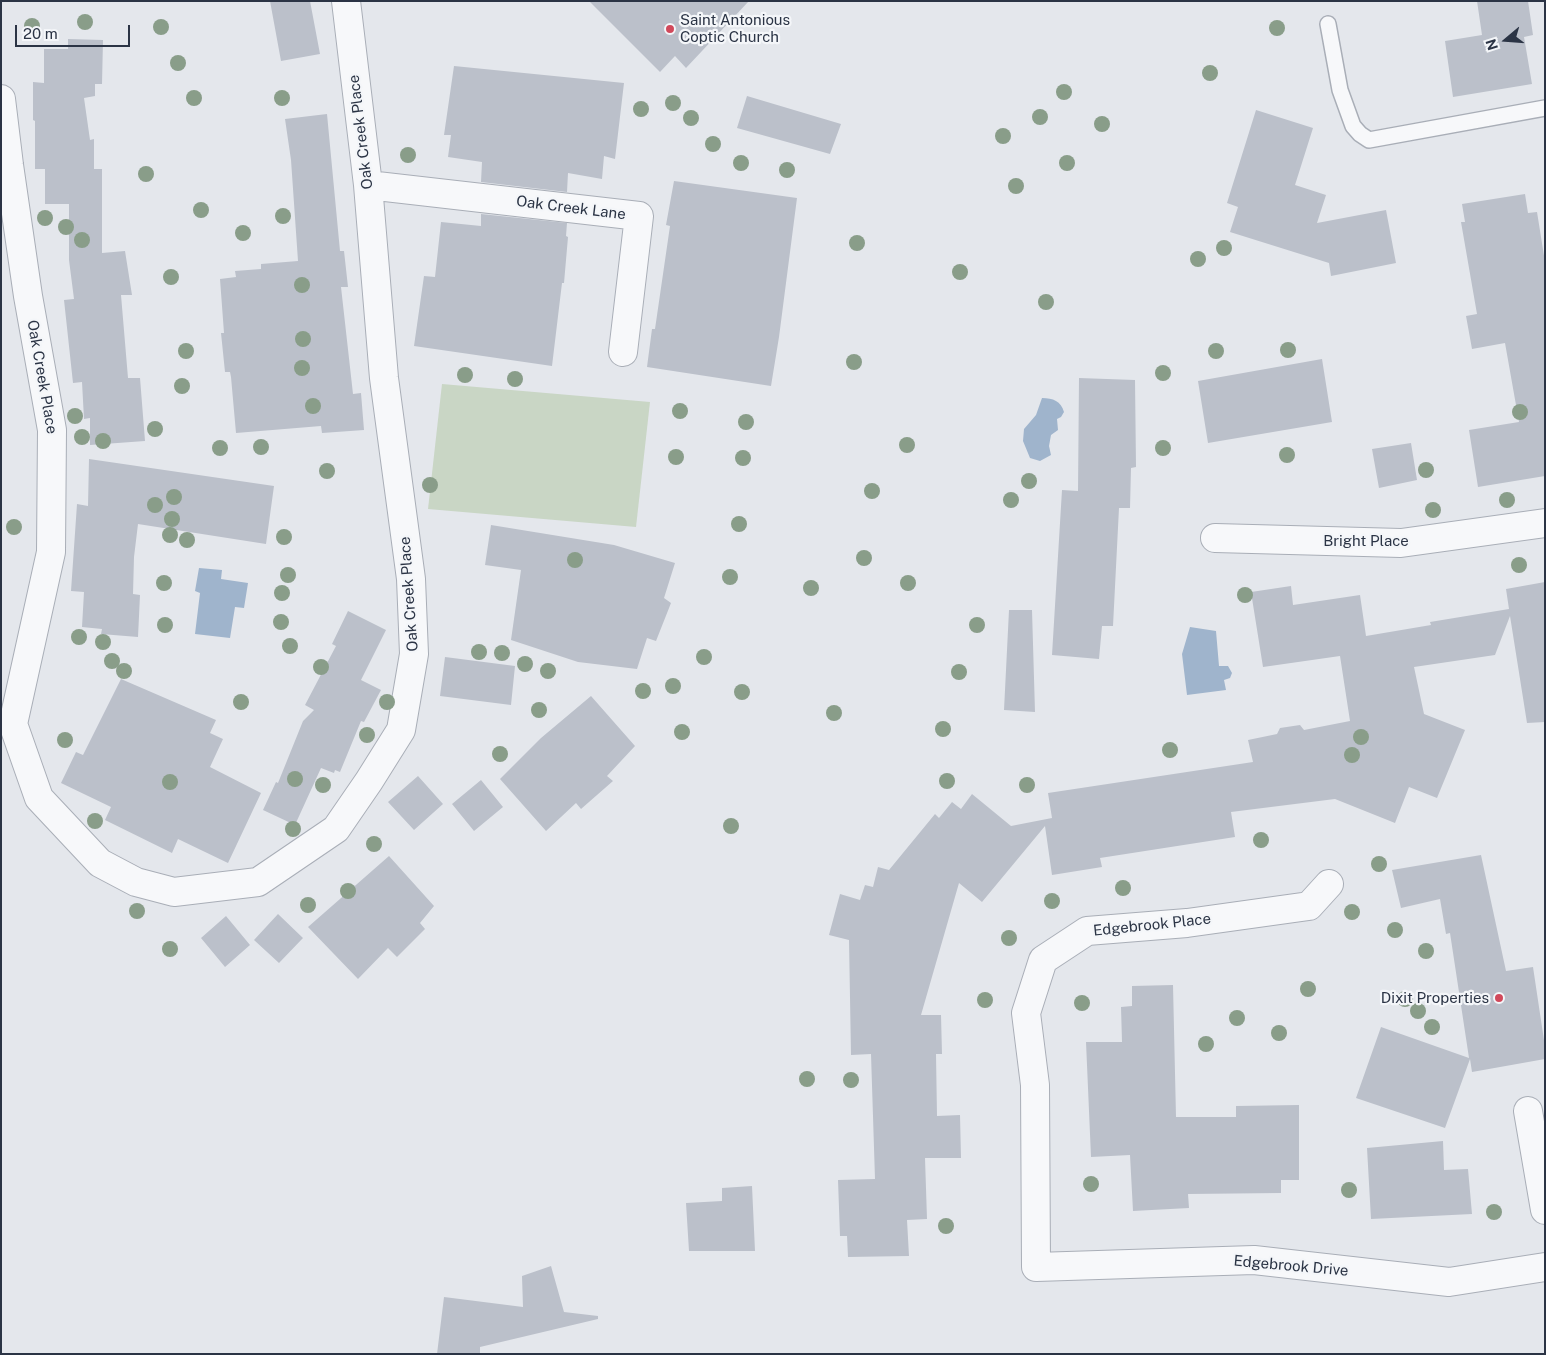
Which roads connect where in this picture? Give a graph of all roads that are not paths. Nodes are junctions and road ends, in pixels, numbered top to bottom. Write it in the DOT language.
graph roads {
  1 [pos="346,1"];
  2 [pos="1328,24"];
  3 [pos="1,99"];
  4 [pos="1545,108"];
  5 [pos="368,185"];
  6 [pos="623,352"];
  7 [pos="1545,523"];
  8 [pos="1215,538"];
  9 [pos="1329,884"];
  10 [pos="1528,1111"];
  11 [pos="1545,1210"];
  12 [pos="1036,1267"];
  13 [pos="1545,1267"];
  1 -- 5 [label="street, Oak Creek Place"];
  2 -- 4 [label="lane"];
  3 -- 5 [label="street, Oak Creek Place"];
  5 -- 6 [label="street, Oak Creek Lane"];
  7 -- 8 [label="street, Bright Place"];
  9 -- 12 [label="street, Edgebrook Place"];
  10 -- 11 [label="street"];
  12 -- 13 [label="street, Edgebrook Drive"];
}
